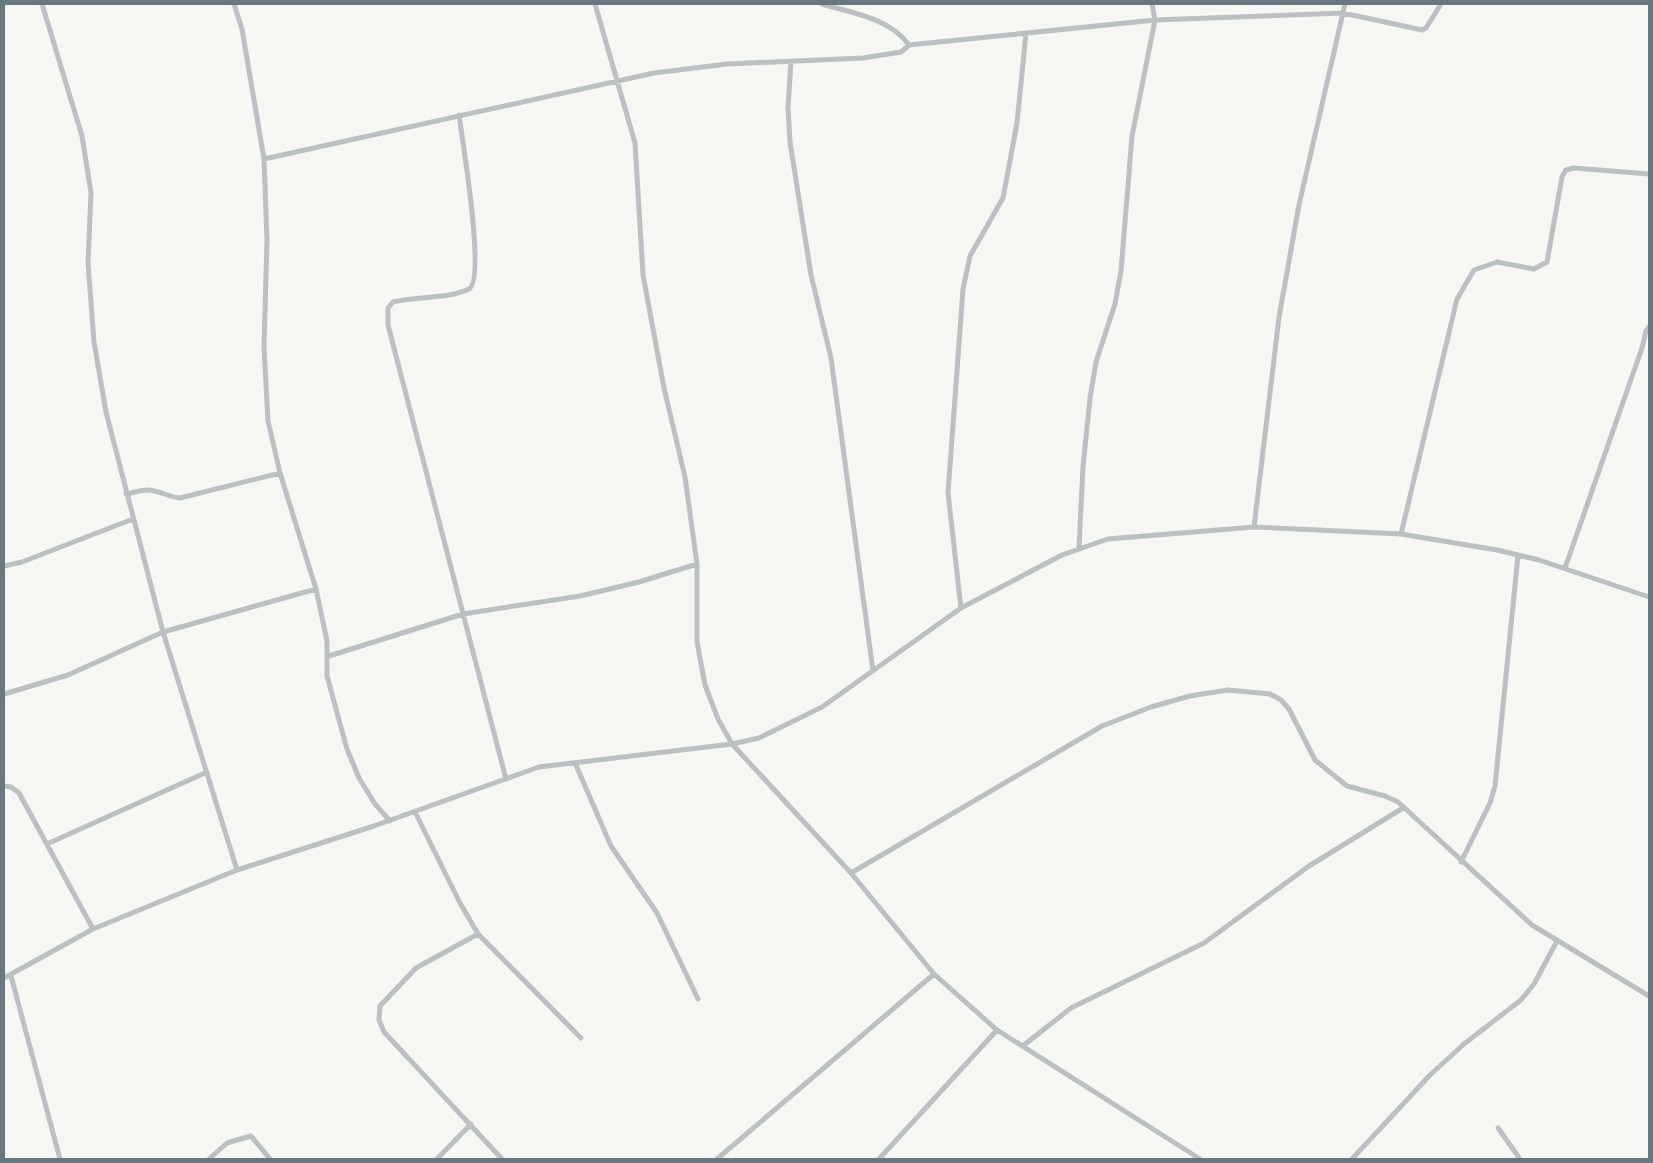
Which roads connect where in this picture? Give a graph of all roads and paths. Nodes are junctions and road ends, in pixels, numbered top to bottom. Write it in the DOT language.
graph roads {
  1 [pos="42,4"];
  2 [pos="234,4"];
  3 [pos="595,4"];
  4 [pos="822,4"];
  5 [pos="1152,4"];
  6 [pos="1345,4"];
  7 [pos="1441,4"];
  8 [pos="1343,13"];
  9 [pos="1155,20"];
  10 [pos="1026,33"];
  11 [pos="909,45"];
  12 [pos="791,62"];
  13 [pos="619,80"];
  14 [pos="459,115"];
  15 [pos="264,159"];
  16 [pos="1649,174"];
  17 [pos="1649,327"];
  18 [pos="280,473"];
  19 [pos="126,494"];
  20 [pos="133,519"];
  21 [pos="1254,526"];
  22 [pos="1400,534"];
  23 [pos="1079,548"];
  24 [pos="1518,555"];
  25 [pos="697,564"];
  26 [pos="4,566"];
  27 [pos="1564,568"];
  28 [pos="316,589"];
  29 [pos="1649,597"];
  30 [pos="960,608"];
  31 [pos="463,614"];
  32 [pos="163,632"];
  33 [pos="328,656"];
  34 [pos="873,671"];
  35 [pos="4,694"];
  36 [pos="732,744"];
  37 [pos="575,763"];
  38 [pos="207,772"];
  39 [pos="506,779"];
  40 [pos="4,786"];
  41 [pos="1404,808"];
  42 [pos="415,812"];
  43 [pos="390,821"];
  44 [pos="47,844"];
  45 [pos="1461,862"];
  46 [pos="237,870"];
  47 [pos="851,873"];
  48 [pos="93,928"];
  49 [pos="478,934"];
  50 [pos="1557,940"];
  51 [pos="934,974"];
  52 [pos="12,976"];
  53 [pos="4,978"];
  54 [pos="1649,996"];
  55 [pos="698,999"];
  56 [pos="998,1030"];
  57 [pos="581,1038"];
  58 [pos="1024,1045"];
  59 [pos="471,1124"];
  60 [pos="1498,1128"];
  61 [pos="1191,1154"];
  62 [pos="60,1159"];
  63 [pos="209,1159"];
  64 [pos="270,1159"];
  65 [pos="437,1159"];
  66 [pos="502,1159"];
  67 [pos="717,1159"];
  68 [pos="879,1159"];
  69 [pos="1186,1159"];
  70 [pos="1200,1159"];
  71 [pos="1352,1159"];
  72 [pos="1520,1159"];
  1 -- 19 [label="street"];
  2 -- 15 [label="street"];
  3 -- 13 [label="street"];
  4 -- 11 [label="street"];
  5 -- 9 [label="street"];
  6 -- 8 [label="street"];
  7 -- 8 [label="street"];
  8 -- 9 [label="street"];
  8 -- 21 [label="street"];
  9 -- 10 [label="street"];
  9 -- 23 [label="street"];
  10 -- 11 [label="street"];
  10 -- 30 [label="street"];
  11 -- 12 [label="street"];
  12 -- 13 [label="street"];
  12 -- 34 [label="street"];
  13 -- 14 [label="street"];
  13 -- 25 [label="street"];
  14 -- 15 [label="street"];
  14 -- 31 [label="street"];
  15 -- 18 [label="street"];
  16 -- 22 [label="street"];
  17 -- 27 [label="street"];
  18 -- 19 [label="street"];
  18 -- 28 [label="street"];
  19 -- 20 [label="street"];
  20 -- 26 [label="street"];
  20 -- 32 [label="street"];
  21 -- 22 [label="street"];
  21 -- 23 [label="street"];
  22 -- 24 [label="street"];
  23 -- 30 [label="street"];
  24 -- 27 [label="street"];
  24 -- 45 [label="street"];
  25 -- 31 [label="street"];
  25 -- 36 [label="street"];
  27 -- 29 [label="street"];
  28 -- 32 [label="street"];
  28 -- 33 [label="street"];
  30 -- 34 [label="street"];
  31 -- 33 [label="street"];
  31 -- 39 [label="street"];
  32 -- 35 [label="street"];
  32 -- 38 [label="street"];
  33 -- 43 [label="street"];
  34 -- 36 [label="street"];
  36 -- 37 [label="street"];
  36 -- 47 [label="street"];
  37 -- 39 [label="street"];
  37 -- 55 [label="street"];
  38 -- 44 [label="street"];
  38 -- 46 [label="street"];
  39 -- 42 [label="street"];
  40 -- 44 [label="street"];
  41 -- 45 [label="street"];
  41 -- 47 [label="street"];
  41 -- 58 [label="street"];
  42 -- 43 [label="street"];
  42 -- 49 [label="street"];
  43 -- 46 [label="street"];
  44 -- 48 [label="street"];
  45 -- 50 [label="street"];
  46 -- 48 [label="street"];
  47 -- 51 [label="street"];
  48 -- 52 [label="street"];
  49 -- 57 [label="street"];
  49 -- 59 [label="street"];
  50 -- 54 [label="street"];
  50 -- 71 [label="street"];
  51 -- 56 [label="street"];
  51 -- 67 [label="street"];
  52 -- 53 [label="street"];
  52 -- 62 [label="street"];
  56 -- 58 [label="street"];
  56 -- 68 [label="street"];
  58 -- 61 [label="street"];
  59 -- 65 [label="street"];
  59 -- 66 [label="street"];
  60 -- 72 [label="street"];
  61 -- 69 [label="street"];
  61 -- 70 [label="street"];
  63 -- 64 [label="street"];
}
